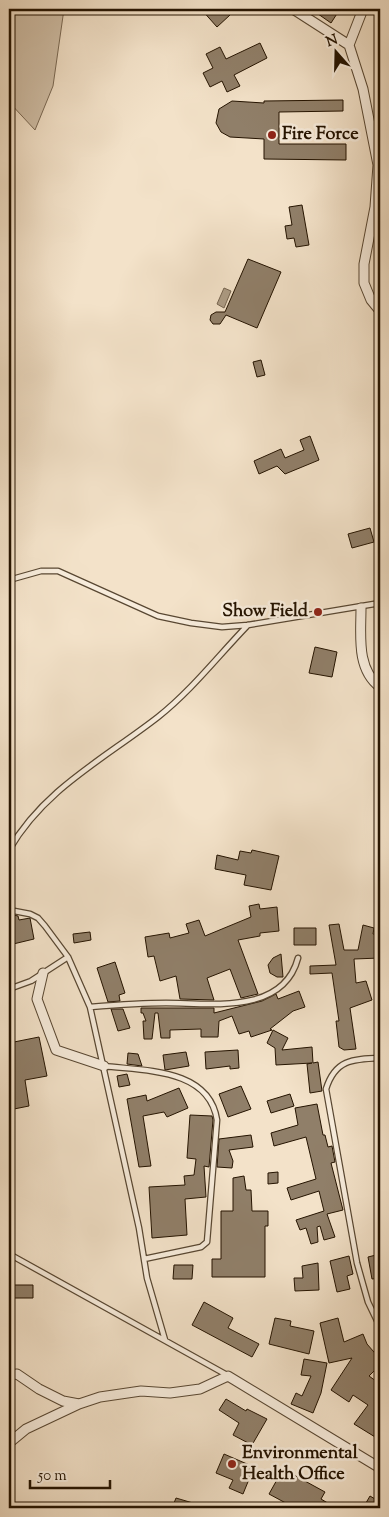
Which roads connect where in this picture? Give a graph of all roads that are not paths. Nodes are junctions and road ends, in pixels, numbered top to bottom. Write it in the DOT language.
graph roads {
  1 [pos="293,9"];
  2 [pos="363,9"];
  3 [pos="349,44"];
  4 [pos="380,311"];
  5 [pos="9,580"];
  6 [pos="380,603"];
  7 [pos="361,608"];
  8 [pos="248,625"];
  9 [pos="380,688"];
  10 [pos="9,850"];
  11 [pos="9,910"];
  12 [pos="68,957"];
  13 [pos="298,958"];
  14 [pos="43,973"];
  15 [pos="9,989"];
  16 [pos="90,1007"];
  17 [pos="380,1058"];
  18 [pos="104,1066"];
  19 [pos="9,1254"];
  20 [pos="144,1259"];
  21 [pos="380,1328"];
  22 [pos="165,1340"];
  23 [pos="9,1375"];
  24 [pos="228,1376"];
  25 [pos="79,1404"];
  26 [pos="9,1444"];
  27 [pos="380,1468"];
  1 -- 3 [label="street"];
  2 -- 3 [label="street"];
  3 -- 4 [label="street"];
  5 -- 8 [label="lane"];
  6 -- 7 [label="lane"];
  7 -- 8 [label="lane"];
  7 -- 9 [label="street"];
  8 -- 10 [label="lane"];
  11 -- 12 [label="lane"];
  12 -- 14 [label="lane"];
  12 -- 16 [label="lane"];
  13 -- 16 [label="lane"];
  14 -- 15 [label="lane"];
  14 -- 18 [label="street"];
  16 -- 18 [label="lane"];
  17 -- 21 [label="lane"];
  18 -- 20 [label="lane"];
  18 -- 20 [label="lane"];
  19 -- 22 [label="lane"];
  20 -- 22 [label="lane"];
  22 -- 24 [label="lane"];
  23 -- 25 [label="street"];
  24 -- 25 [label="street"];
  24 -- 27 [label="street"];
  25 -- 26 [label="street"];
}
